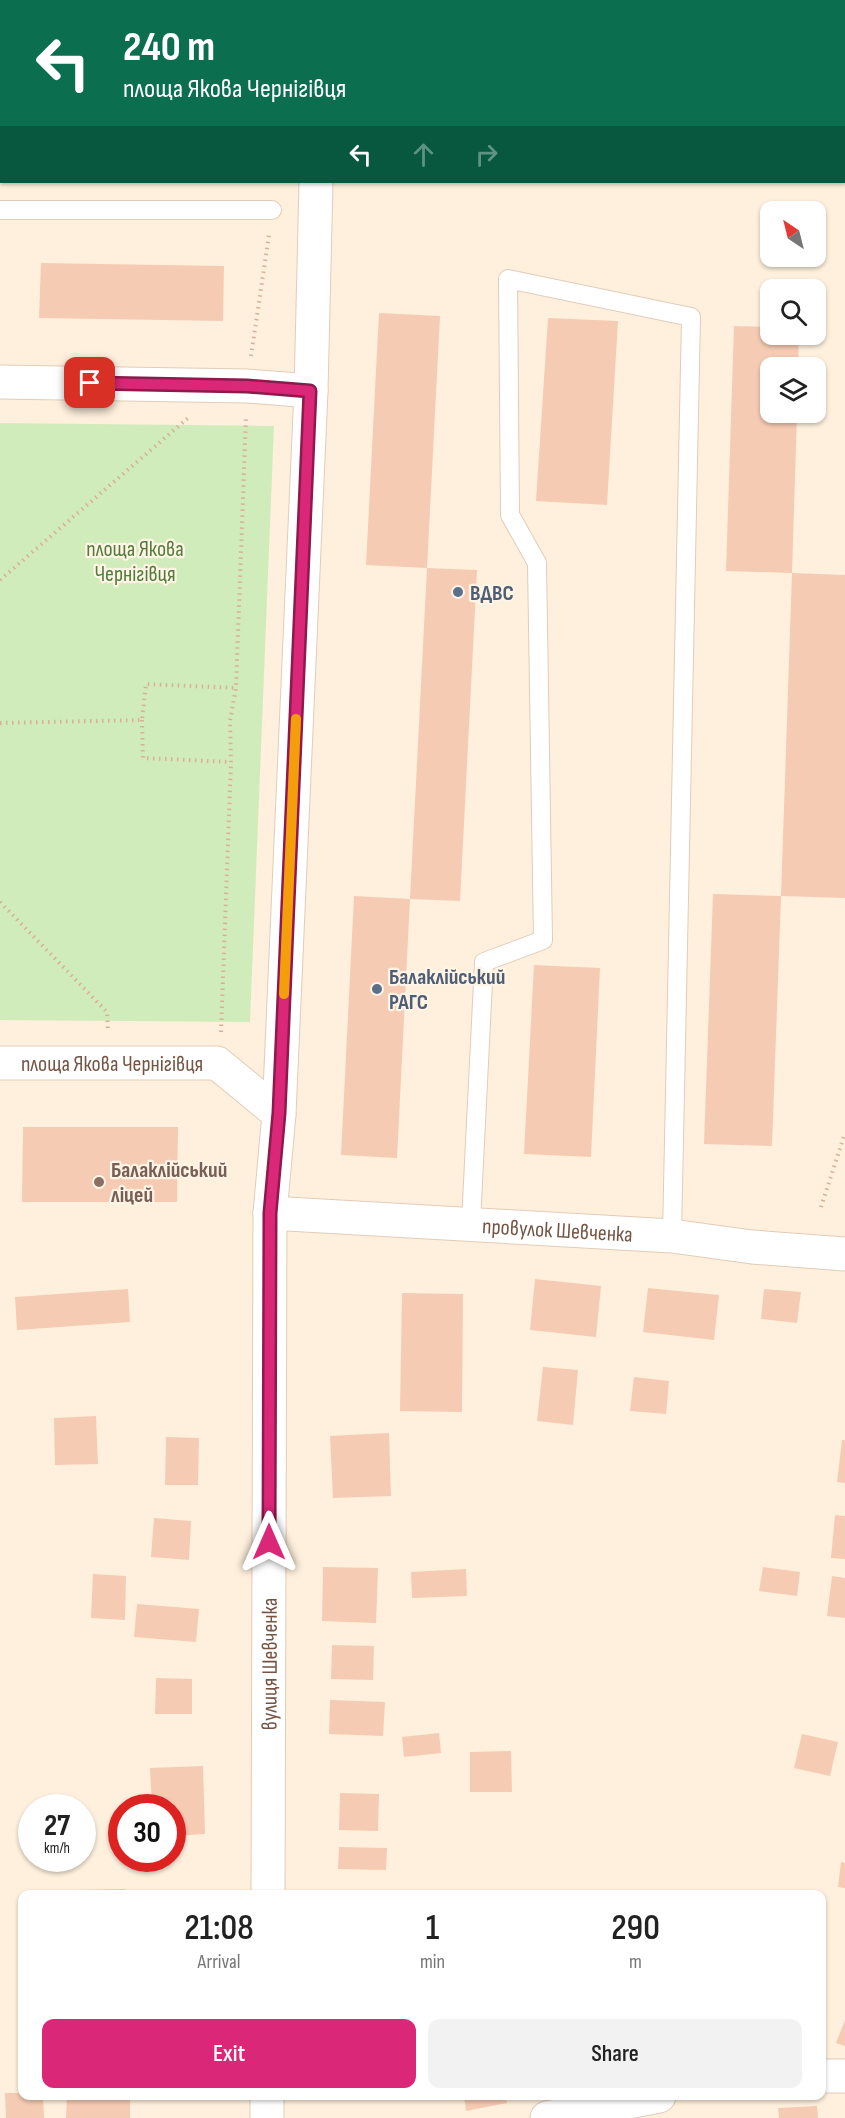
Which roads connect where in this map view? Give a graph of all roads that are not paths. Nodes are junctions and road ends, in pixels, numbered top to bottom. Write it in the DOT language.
graph roads {
  1 [pos="316,183"];
  2 [pos="0,210"];
  3 [pos="273,210"];
  4 [pos="0,382"];
  5 [pos="310,391"];
  6 [pos="0,1063"];
  7 [pos="279,1113"];
  8 [pos="270,1213"];
  9 [pos="471,1223"];
  10 [pos="672,1236"];
  11 [pos="845,1254"];
  12 [pos="268,1890"];
  13 [pos="826,2076"];
  14 [pos="845,2076"];
  15 [pos="267,2100"];
  16 [pos="639,2100"];
  17 [pos="267,2118"];
  18 [pos="547,2118"];
  1 -- 5 [label="street, вулиця Шевченка"];
  2 -- 3 [label="lane"];
  4 -- 5 [label="street"];
  5 -- 7 [label="street, вулиця Шевченка"];
  6 -- 7 [label="street, площа Якова Чернігівця"];
  7 -- 8 [label="street, вулиця Шевченка"];
  8 -- 9 [label="street, провулок Шевченка"];
  8 -- 12 [label="street, вулиця Шевченка"];
  9 -- 10 [label="street, провулок Шевченка"];
  9 -- 10 [label="lane"];
  10 -- 11 [label="street, провулок Шевченка"];
  13 -- 14 [label="street"];
  15 -- 17 [label="street"];
  16 -- 18 [label="street"];
}
